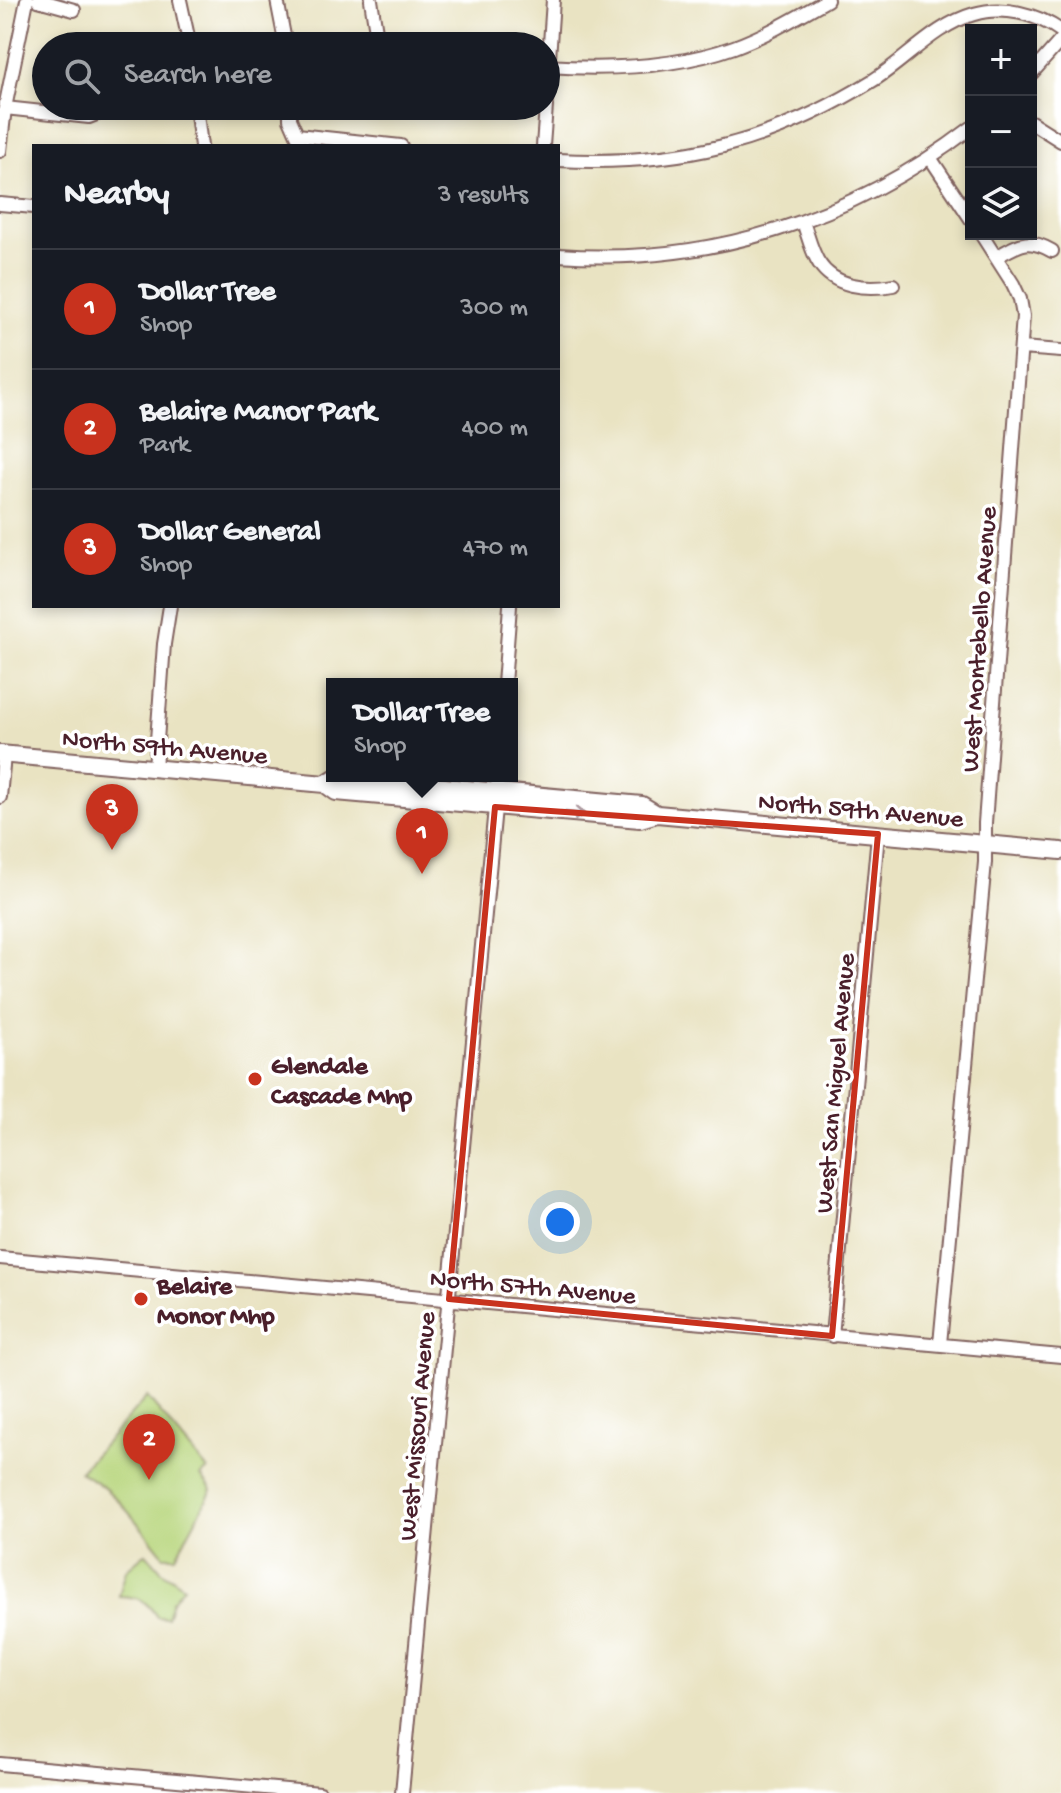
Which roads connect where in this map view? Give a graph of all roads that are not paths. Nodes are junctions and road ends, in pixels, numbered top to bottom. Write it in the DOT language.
graph roads {
  1 [pos="27,0"];
  2 [pos="38,0"];
  3 [pos="180,0"];
  4 [pos="277,0"];
  5 [pos="371,0"];
  6 [pos="553,0"];
  7 [pos="827,0"];
  8 [pos="74,10"];
  9 [pos="1061,31"];
  10 [pos="187,32"];
  11 [pos="283,32"];
  12 [pos="376,32"];
  13 [pos="550,32"];
  14 [pos="1061,40"];
  15 [pos="560,66"];
  16 [pos="1037,67"];
  17 [pos="5,108"];
  18 [pos="32,111"];
  19 [pos="198,120"];
  20 [pos="290,120"];
  21 [pos="545,120"];
  22 [pos="1037,126"];
  23 [pos="965,133"];
  24 [pos="1061,141"];
  25 [pos="201,144"];
  26 [pos="382,144"];
  27 [pos="543,144"];
  28 [pos="0,151"];
  29 [pos="931,159"];
  30 [pos="560,160"];
  31 [pos="0,204"];
  32 [pos="32,207"];
  33 [pos="965,210"];
  34 [pos="803,222"];
  35 [pos="985,240"];
  36 [pos="717,246"];
  37 [pos="1052,251"];
  38 [pos="560,255"];
  39 [pos="996,257"];
  40 [pos="721,260"];
  41 [pos="893,285"];
  42 [pos="1022,348"];
  43 [pos="1061,351"];
  44 [pos="170,608"];
  45 [pos="510,608"];
  46 [pos="504,678"];
  47 [pos="2,754"];
  48 [pos="155,768"];
  49 [pos="328,782"];
  50 [pos="389,782"];
  51 [pos="496,792"];
  52 [pos="0,797"];
  53 [pos="878,834"];
  54 [pos="985,844"];
  55 [pos="1061,851"];
  56 [pos="0,1258"];
  57 [pos="449,1299"];
  58 [pos="832,1336"];
  59 [pos="940,1344"];
  60 [pos="1061,1356"];
  61 [pos="0,1764"];
  62 [pos="320,1793"];
  63 [pos="402,1793"];
  1 -- 17 [label="street"];
  2 -- 8 [label="street"];
  3 -- 10 [label="street"];
  4 -- 11 [label="street"];
  5 -- 12 [label="street"];
  6 -- 13 [label="street"];
  7 -- 15 [label="street"];
  9 -- 30 [label="street"];
  14 -- 16 [label="street"];
  17 -- 18 [label="street"];
  17 -- 28 [label="street"];
  19 -- 25 [label="street"];
  20 -- 26 [label="street"];
  21 -- 27 [label="street"];
  22 -- 24 [label="street"];
  23 -- 29 [label="street"];
  29 -- 33 [label="street"];
  29 -- 34 [label="street"];
  31 -- 32 [label="street"];
  34 -- 36 [label="street"];
  34 -- 41 [label="street"];
  35 -- 39 [label="street, West Montebello Avenue"];
  36 -- 38 [label="street"];
  36 -- 40 [label="street"];
  37 -- 39 [label="street"];
  39 -- 42 [label="street, West Montebello Avenue"];
  42 -- 43 [label="street"];
  42 -- 54 [label="street, West Montebello Avenue"];
  44 -- 48 [label="street"];
  45 -- 46 [label="street"];
  47 -- 48 [label="main road, North 59th Avenue"];
  47 -- 52 [label="street"];
  48 -- 49 [label="main road, North 59th Avenue"];
  50 -- 51 [label="main road, North 59th Avenue"];
  51 -- 53 [label="main road, North 59th Avenue"];
  51 -- 57 [label="street, West Missouri Avenue"];
  53 -- 54 [label="main road, North 59th Avenue"];
  53 -- 58 [label="street, West San Miguel Avenue"];
  54 -- 55 [label="main road, North 59th Avenue"];
  54 -- 59 [label="street, West Montebello Avenue"];
  56 -- 57 [label="street, North 57th Avenue"];
  57 -- 58 [label="street, North 57th Avenue"];
  57 -- 63 [label="street, West Missouri Avenue"];
  58 -- 59 [label="street, North 57th Avenue"];
  59 -- 60 [label="street, North 57th Avenue"];
  61 -- 62 [label="street"];
}
